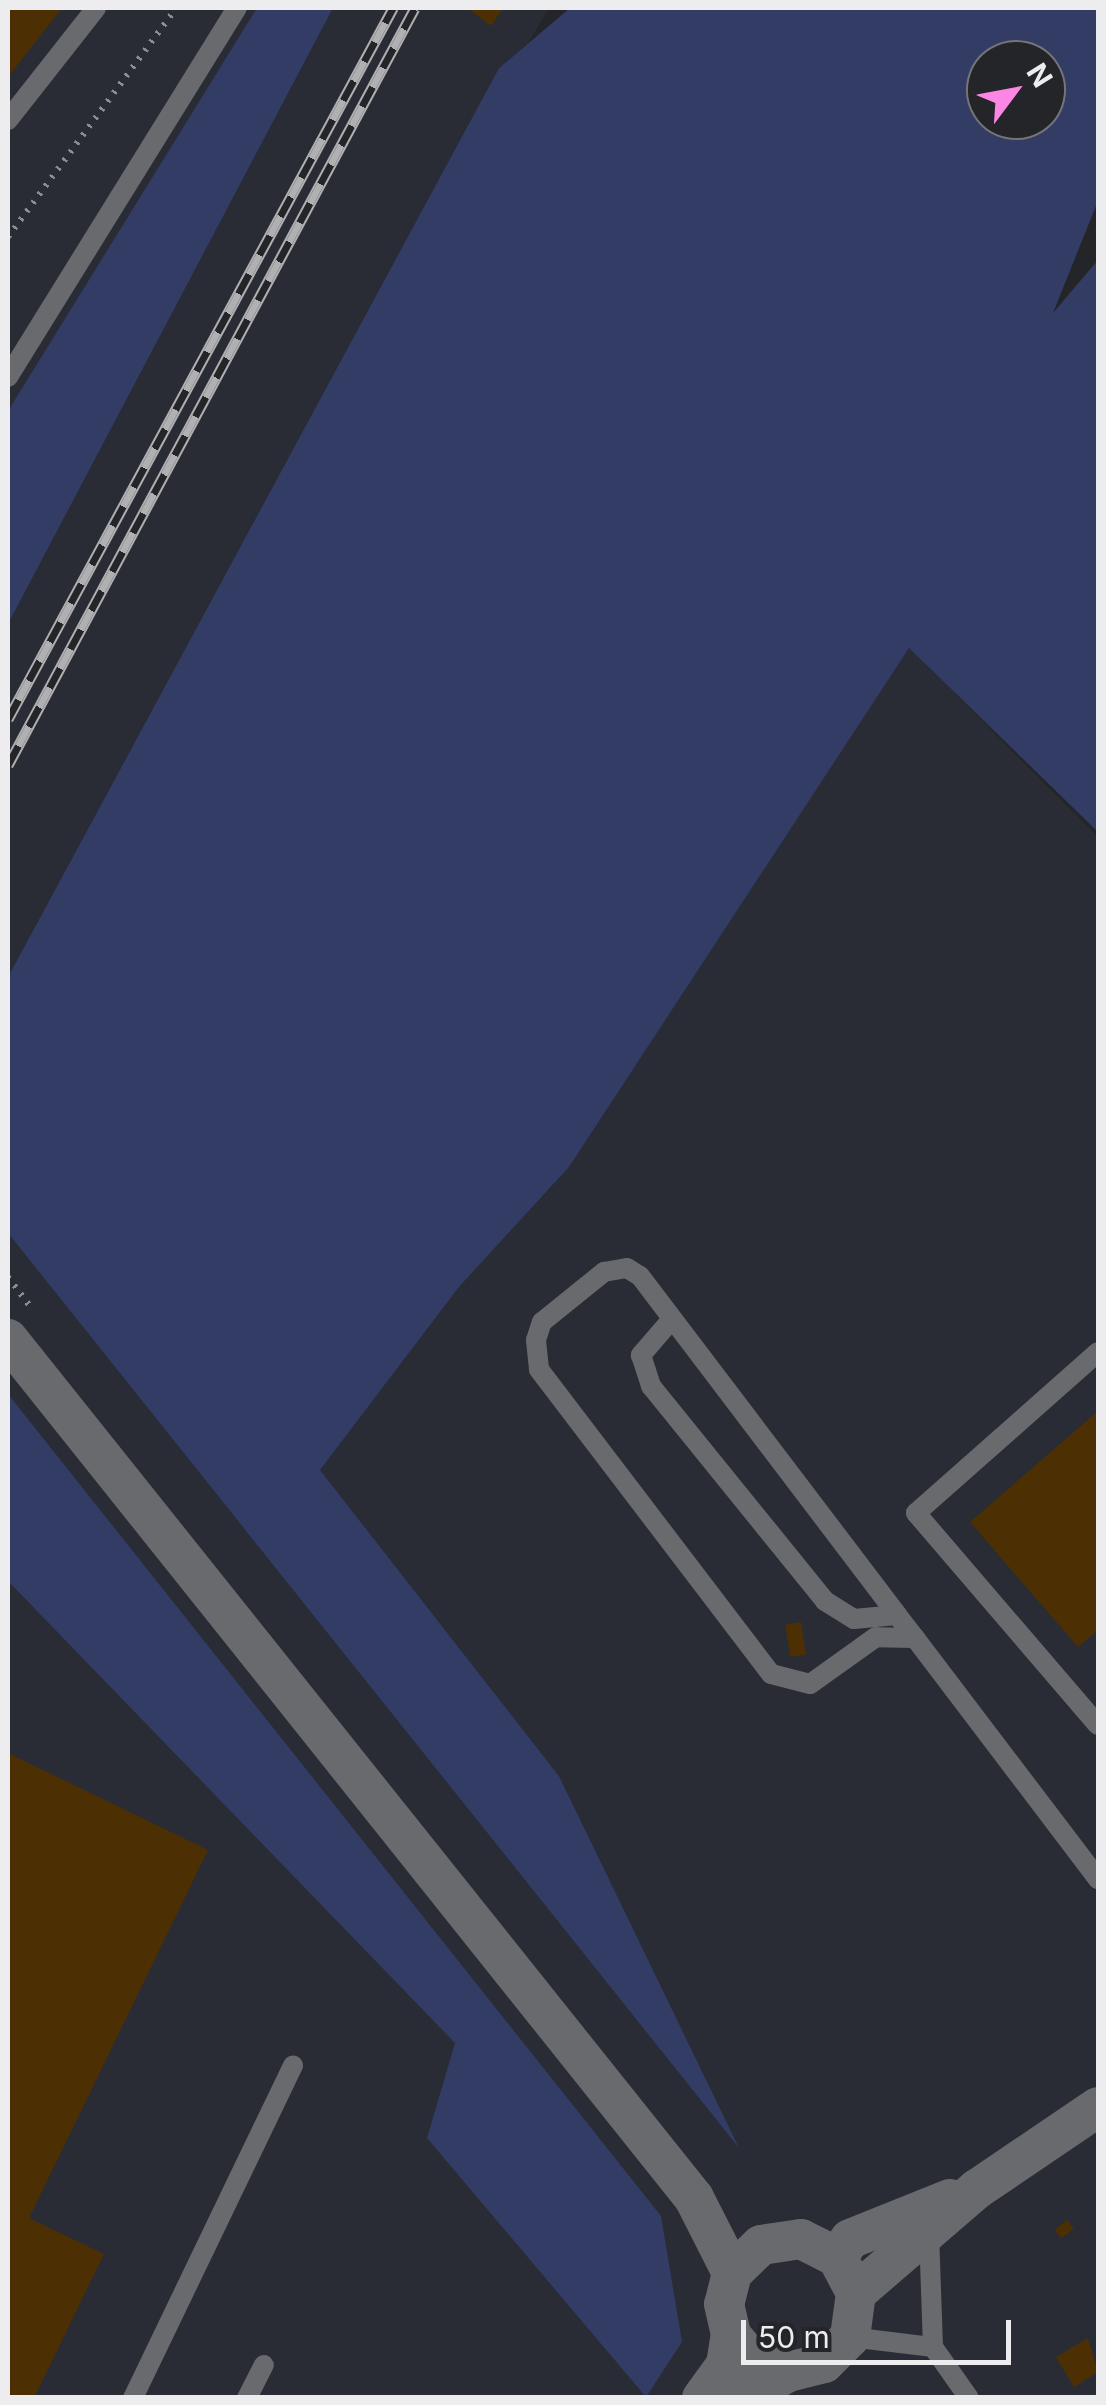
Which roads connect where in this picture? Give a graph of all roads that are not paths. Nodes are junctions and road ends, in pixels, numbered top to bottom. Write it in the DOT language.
graph roads {
  1 [pos="96,8"];
  2 [pos="237,8"];
  3 [pos="8,120"];
  4 [pos="8,377"];
  5 [pos="672,1319"];
  6 [pos="8,1338"];
  7 [pos="1098,1352"];
  8 [pos="898,1615"];
  9 [pos="915,1638"];
  10 [pos="1098,1725"];
  11 [pos="1098,1878"];
  12 [pos="292,2065"];
  13 [pos="1098,2107"];
  14 [pos="978,2188"];
  15 [pos="929,2231"];
  16 [pos="837,2257"];
  17 [pos="747,2259"];
  18 [pos="856,2292"];
  19 [pos="731,2335"];
  20 [pos="850,2337"];
  21 [pos="932,2347"];
  22 [pos="264,2364"];
  23 [pos="788,2372"];
  24 [pos="133,2398"];
  25 [pos="247,2398"];
  26 [pos="702,2398"];
  27 [pos="743,2398"];
  28 [pos="970,2398"];
  1 -- 3 [label="lane"];
  2 -- 4 [label="lane"];
  5 -- 8 [label="lane"];
  5 -- 8 [label="lane"];
  5 -- 9 [label="lane"];
  6 -- 17 [label="street"];
  7 -- 10 [label="lane"];
  8 -- 9 [label="lane"];
  9 -- 11 [label="lane"];
  12 -- 24 [label="lane"];
  13 -- 14 [label="street"];
  14 -- 15 [label="street"];
  14 -- 16 [label="street"];
  15 -- 18 [label="street"];
  15 -- 21 [label="lane"];
  16 -- 17 [label="street"];
  16 -- 18 [label="street"];
  17 -- 19 [label="street"];
  18 -- 20 [label="street"];
  19 -- 23 [label="street"];
  19 -- 26 [label="street"];
  20 -- 21 [label="lane"];
  20 -- 23 [label="street"];
  21 -- 28 [label="lane"];
  22 -- 25 [label="lane"];
  23 -- 27 [label="street"];
}
